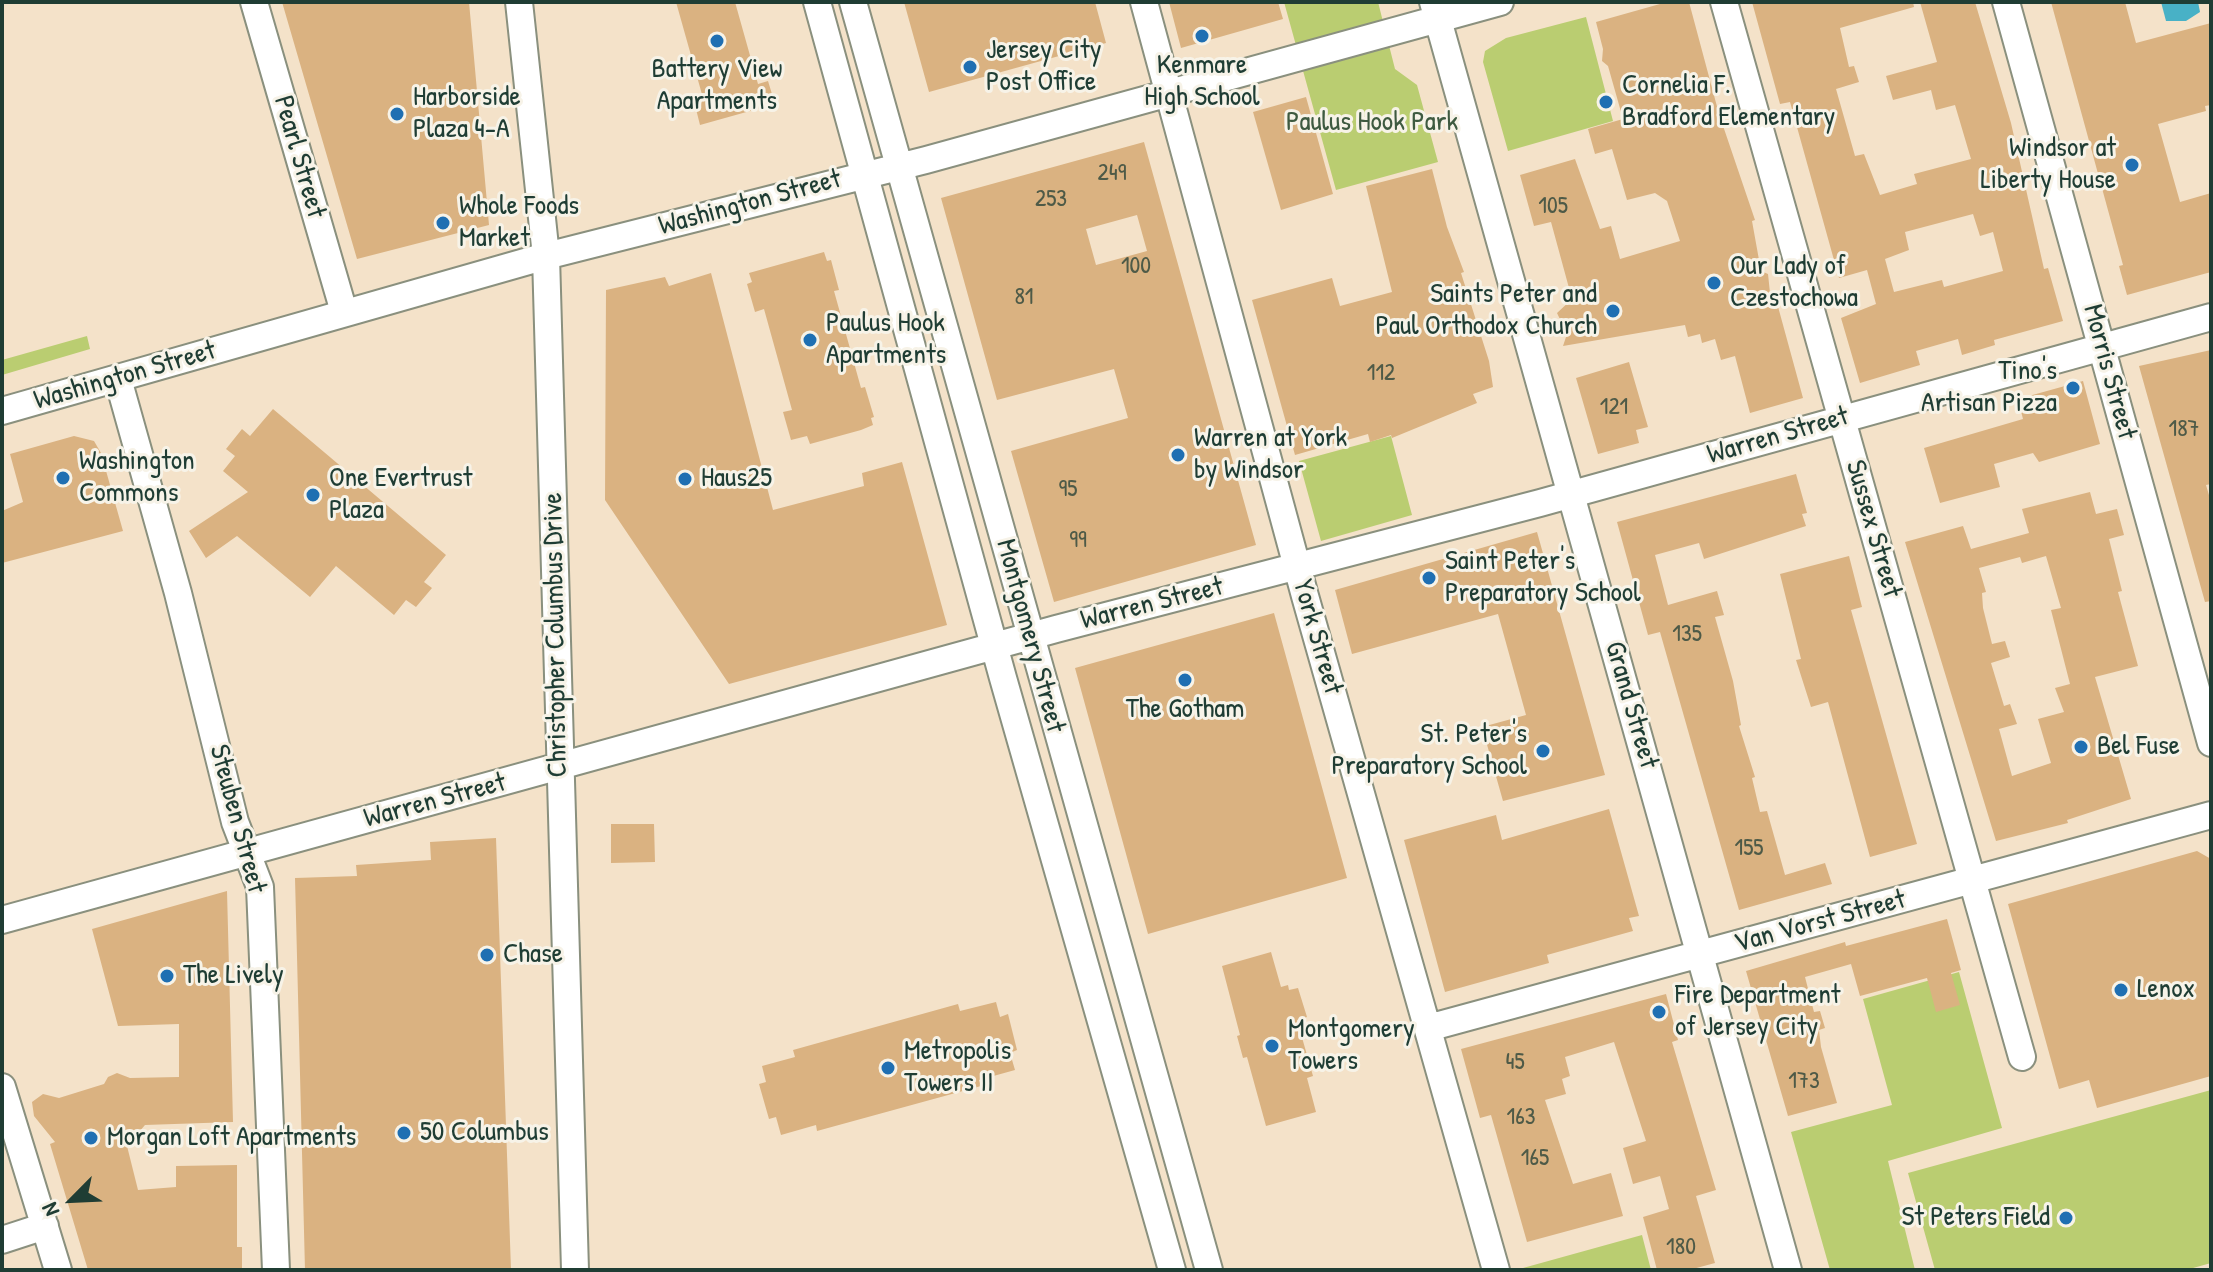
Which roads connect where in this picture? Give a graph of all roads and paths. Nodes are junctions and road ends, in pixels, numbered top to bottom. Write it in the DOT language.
graph roads {
  1 [pos="254,2"];
  2 [pos="519,2"];
  3 [pos="817,2"];
  4 [pos="853,2"];
  5 [pos="1144,2"];
  6 [pos="1500,2"];
  7 [pos="1724,2"];
  8 [pos="2006,2"];
  9 [pos="1435,11"];
  10 [pos="1170,94"];
  11 [pos="900,166"];
  12 [pos="864,174"];
  13 [pos="546,256"];
  14 [pos="344,312"];
  15 [pos="2211,317"];
  16 [pos="2102,347"];
  17 [pos="118,379"];
  18 [pos="2,411"];
  19 [pos="1842,418"];
  20 [pos="1572,494"];
  21 [pos="1298,568"];
  22 [pos="1030,636"];
  23 [pos="994,646"];
  24 [pos="2211,743"];
  25 [pos="559,766"];
  26 [pos="2211,815"];
  27 [pos="246,853"];
  28 [pos="1973,880"];
  29 [pos="2,920"];
  30 [pos="1701,955"];
  31 [pos="1428,1028"];
  32 [pos="2022,1057"];
  33 [pos="1154,1083"];
  34 [pos="2,1087"];
  35 [pos="1120,1093"];
  36 [pos="45,1226"];
  37 [pos="2,1240"];
  38 [pos="58,1270"];
  39 [pos="276,1270"];
  40 [pos="575,1270"];
  41 [pos="1172,1270"];
  42 [pos="1209,1270"];
  43 [pos="1496,1270"];
  44 [pos="1788,1270"];
  1 -- 14 [label="street, Pearl Street"];
  2 -- 13 [label="street, Christopher Columbus Drive"];
  3 -- 12 [label="street, Montgomery Street"];
  4 -- 11 [label="street, Montgomery Street"];
  5 -- 10 [label="street, York Street"];
  6 -- 9 [label="street, Washington Street"];
  7 -- 19 [label="street, Sussex Street"];
  8 -- 16 [label="street, Morris Street"];
  9 -- 10 [label="street, Washington Street"];
  9 -- 20 [label="street, Grand Street"];
  10 -- 11 [label="street, Washington Street"];
  10 -- 21 [label="street, York Street"];
  11 -- 12 [label="street, Washington Street"];
  11 -- 22 [label="street, Montgomery Street"];
  12 -- 13 [label="street, Washington Street"];
  12 -- 23 [label="street, Montgomery Street"];
  13 -- 14 [label="street, Washington Street"];
  13 -- 25 [label="street, Christopher Columbus Drive"];
  14 -- 17 [label="street, Washington Street"];
  15 -- 16 [label="street, Warren Street"];
  16 -- 19 [label="street, Warren Street"];
  16 -- 24 [label="street, Morris Street"];
  17 -- 18 [label="street, Washington Street"];
  17 -- 27 [label="street, Steuben Street"];
  19 -- 20 [label="street, Warren Street"];
  19 -- 28 [label="street, Sussex Street"];
  20 -- 21 [label="street, Warren Street"];
  20 -- 30 [label="street, Grand Street"];
  21 -- 22 [label="street, Warren Street"];
  21 -- 31 [label="street, York Street"];
  22 -- 23 [label="street, Warren Street"];
  22 -- 33 [label="street, Montgomery Street"];
  23 -- 25 [label="street, Warren Street"];
  23 -- 35 [label="street, Montgomery Street"];
  25 -- 27 [label="street, Warren Street"];
  25 -- 40 [label="street, Christopher Columbus Drive"];
  26 -- 28 [label="street, Van Vorst Street"];
  27 -- 29 [label="street, Warren Street"];
  27 -- 39 [label="street, Steuben Street"];
  28 -- 30 [label="street, Van Vorst Street"];
  28 -- 32 [label="street, Sussex Street"];
  30 -- 31 [label="street, Van Vorst Street"];
  30 -- 44 [label="street, Grand Street"];
  31 -- 43 [label="street, York Street"];
  33 -- 35 [label="street"];
  33 -- 42 [label="street, Montgomery Street"];
  34 -- 36 [label="street"];
  35 -- 41 [label="street, Montgomery Street"];
  36 -- 37 [label="street"];
  36 -- 38 [label="street"];
}
